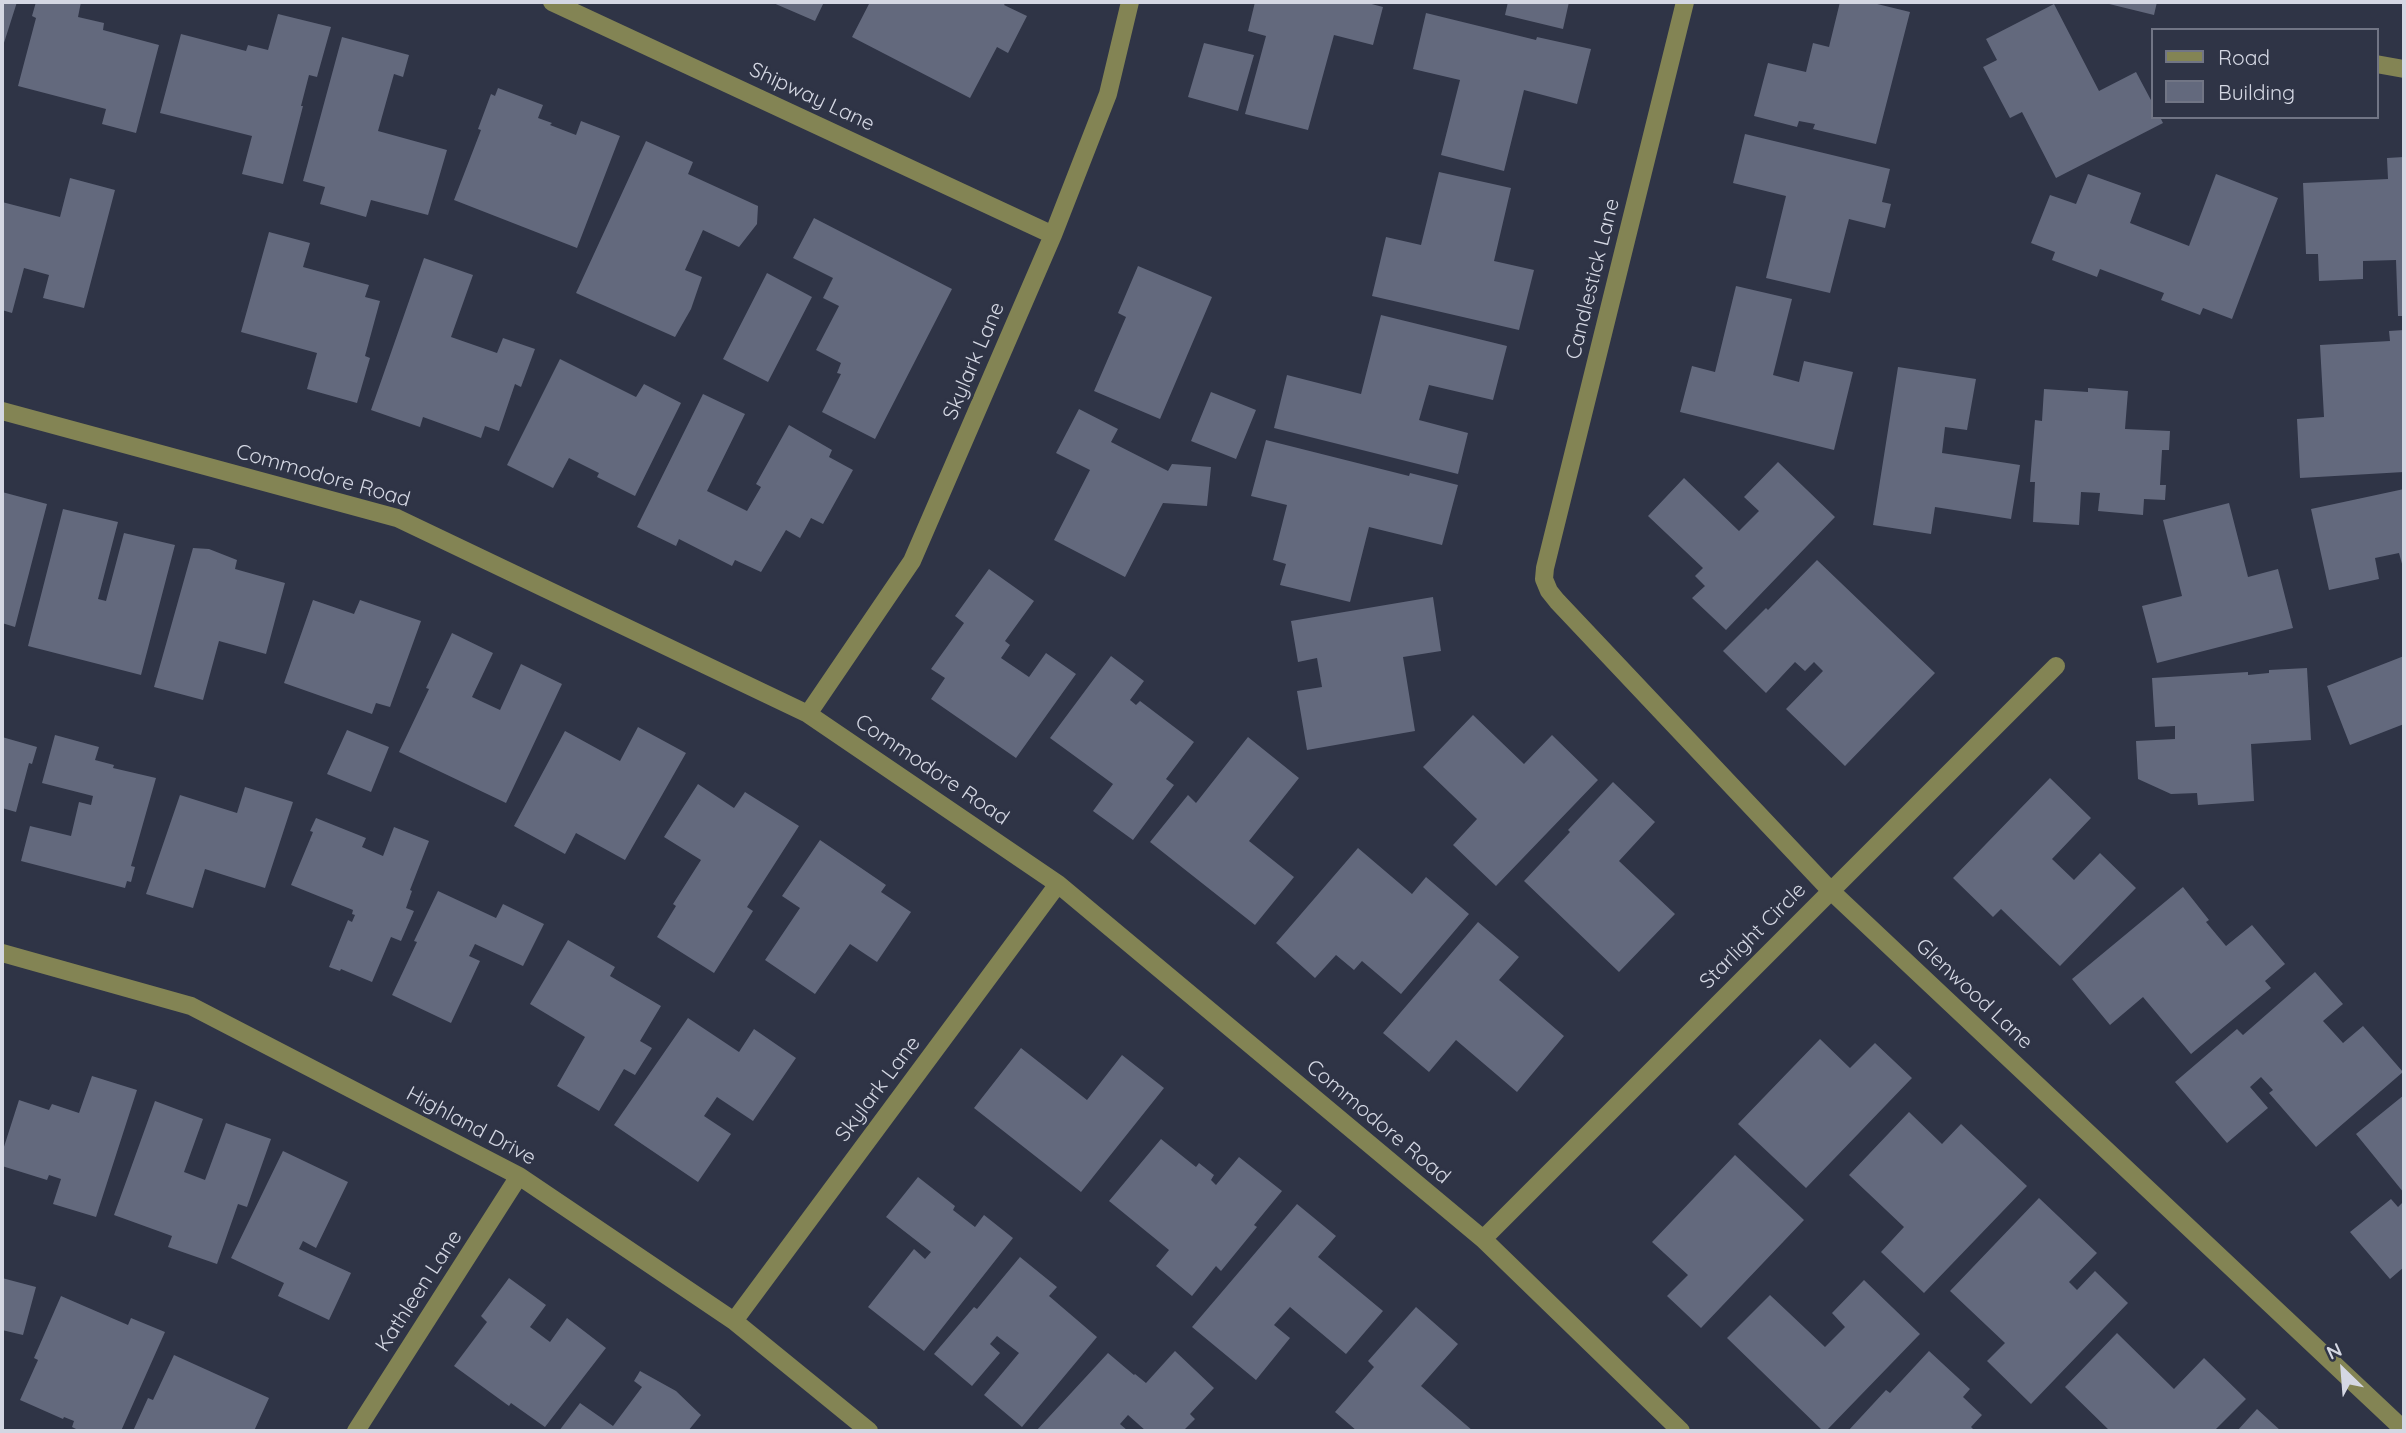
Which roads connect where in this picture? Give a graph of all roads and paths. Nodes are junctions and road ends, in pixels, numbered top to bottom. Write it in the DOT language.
graph roads {
  1 [pos="1130,2"];
  2 [pos="1685,2"];
  3 [pos="558,3"];
  4 [pos="2378,64"];
  5 [pos="2404,69"];
  6 [pos="1053,235"];
  7 [pos="2,411"];
  8 [pos="1545,568"];
  9 [pos="2056,666"];
  10 [pos="808,714"];
  11 [pos="1058,884"];
  12 [pos="1831,891"];
  13 [pos="2,953"];
  14 [pos="519,1176"];
  15 [pos="1483,1239"];
  16 [pos="734,1321"];
  17 [pos="2404,1430"];
  18 [pos="356,1431"];
  19 [pos="869,1431"];
  20 [pos="1681,1431"];
  1 -- 6 [label="street, Skylark Lane"];
  2 -- 8 [label="street, Candlestick Lane"];
  3 -- 6 [label="street, Shipway Lane"];
  4 -- 5 [label="street"];
  6 -- 10 [label="street, Skylark Lane"];
  7 -- 10 [label="street, Commodore Road"];
  8 -- 12 [label="street, Glenwood Lane"];
  9 -- 12 [label="street, Starlight Circle"];
  10 -- 11 [label="street, Commodore Road"];
  11 -- 15 [label="street, Commodore Road"];
  11 -- 16 [label="street, Skylark Lane"];
  12 -- 15 [label="street, Starlight Circle"];
  12 -- 17 [label="street, Glenwood Lane"];
  13 -- 14 [label="street, Highland Drive"];
  14 -- 16 [label="street, Highland Drive"];
  14 -- 18 [label="street, Kathleen Lane"];
  15 -- 20 [label="street, Commodore Road"];
  16 -- 19 [label="street, Highland Drive"];
}
